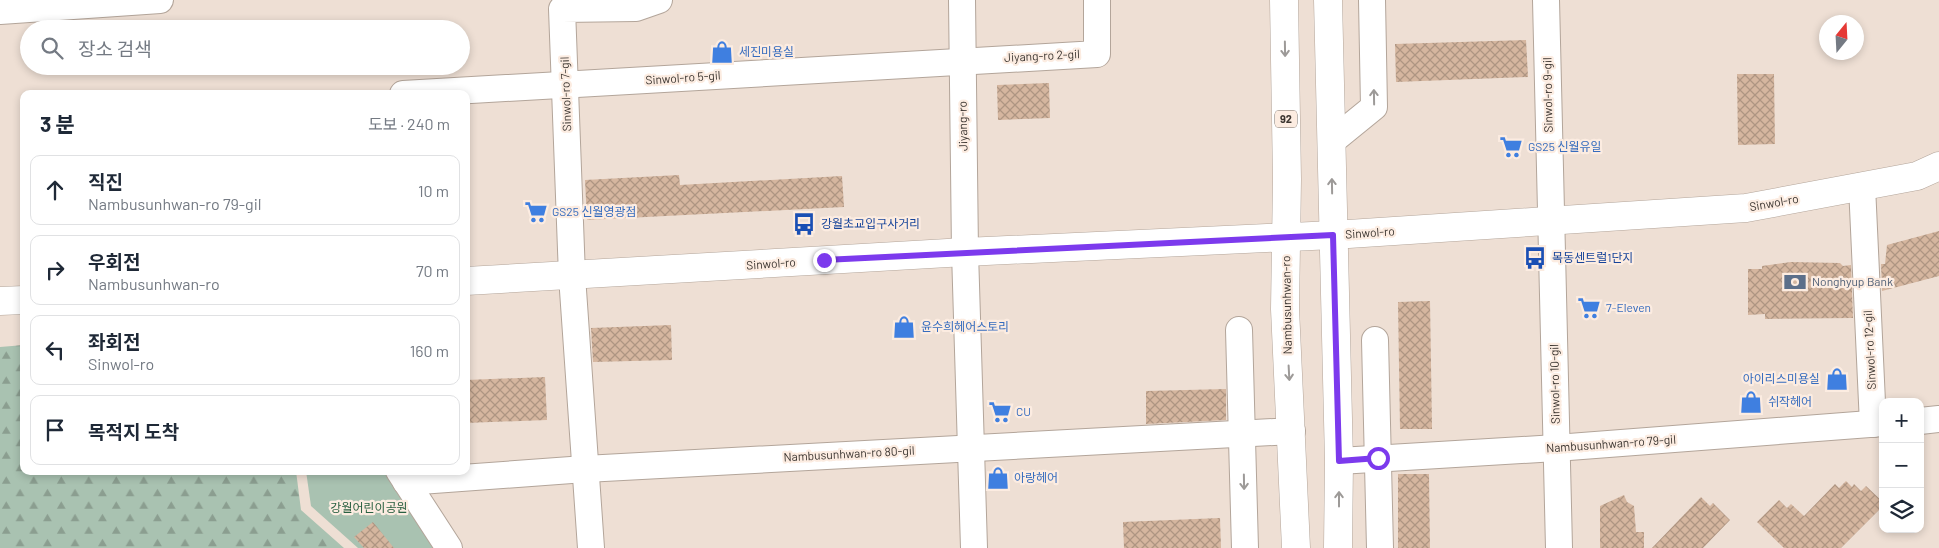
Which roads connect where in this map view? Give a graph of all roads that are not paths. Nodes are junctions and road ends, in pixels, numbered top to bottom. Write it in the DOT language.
graph roads {
  1 [pos="160,0"];
  2 [pos="659,0"];
  3 [pos="962,0"];
  4 [pos="1097,0"];
  5 [pos="1284,0"];
  6 [pos="1328,0"];
  7 [pos="1372,0"];
  8 [pos="1546,0"];
  9 [pos="0,11"];
  10 [pos="963,60"];
  11 [pos="566,85"];
  12 [pos="470,90"];
  13 [pos="1331,142"];
  14 [pos="1939,166"];
  15 [pos="1862,186"];
  16 [pos="1551,221"];
  17 [pos="1333,235"];
  18 [pos="1286,237"];
  19 [pos="965,252"];
  20 [pos="572,276"];
  21 [pos="470,281"];
  22 [pos="20,300"];
  23 [pos="0,301"];
  24 [pos="1239,330"];
  25 [pos="1375,340"];
  26 [pos="1939,419"];
  27 [pos="1924,421"];
  28 [pos="1878,423"];
  29 [pos="1292,431"];
  30 [pos="1242,433"];
  31 [pos="971,448"];
  32 [pos="1556,448"];
  33 [pos="1378,458"];
  34 [pos="1339,461"];
  35 [pos="585,469"];
  36 [pos="470,474"];
  37 [pos="448,475"];
  38 [pos="403,477"];
  39 [pos="449,548"];
  40 [pos="591,548"];
  41 [pos="974,548"];
  42 [pos="1245,548"];
  43 [pos="1282,548"];
  44 [pos="1296,548"];
  45 [pos="1338,548"];
  46 [pos="1380,548"];
  47 [pos="1559,548"];
  1 -- 9 [label="street"];
  2 -- 11 [label="street, Sinwol-ro 7-gil"];
  3 -- 10 [label="street, Jiyang-ro"];
  4 -- 10 [label="street, Jiyang-ro 2-gil"];
  5 -- 18 [label="main road, Nambusunhwan-ro / 92, one-way"];
  6 -- 13 [label="main road"];
  13 -- 7 [label="street, one-way"];
  8 -- 16 [label="street, Sinwol-ro 9-gil"];
  10 -- 11 [label="street, Sinwol-ro 5-gil"];
  10 -- 19 [label="street, Jiyang-ro"];
  11 -- 12 [label="street, Sinwol-ro 5-gil"];
  11 -- 20 [label="street, Sinwol-ro 7-gil"];
  17 -- 13 [label="main road, one-way"];
  14 -- 15 [label="main road, Sinwol-ro"];
  15 -- 16 [label="main road, Sinwol-ro"];
  15 -- 28 [label="street, Sinwol-ro 12-gil"];
  16 -- 17 [label="main road, Sinwol-ro"];
  16 -- 32 [label="street, Sinwol-ro 10-gil"];
  17 -- 18 [label="main road, Sinwol-ro"];
  17 -- 34 [label="main road"];
  18 -- 19 [label="main road, Sinwol-ro"];
  18 -- 29 [label="main road, Nambusunhwan-ro / 92, one-way"];
  19 -- 20 [label="main road, Sinwol-ro"];
  19 -- 31 [label="street, Jiyang-ro"];
  20 -- 21 [label="main road, Sinwol-ro"];
  20 -- 35 [label="street, Sinwol-ro 7-gil"];
  22 -- 23 [label="main road"];
  24 -- 30 [label="street"];
  25 -- 33 [label="street"];
  26 -- 27 [label="street"];
  28 -- 32 [label="street, Nambusunhwan-ro 79-gil"];
  29 -- 30 [label="street, Nambusunhwan-ro 80-gil"];
  29 -- 43 [label="main road, Nambusunhwan-ro"];
  29 -- 44 [label="main road, Nambusunhwan-ro / 92"];
  30 -- 31 [label="street, Nambusunhwan-ro 80-gil"];
  30 -- 42 [label="street, one-way"];
  31 -- 35 [label="street, Nambusunhwan-ro 80-gil"];
  31 -- 41 [label="street, Jiyang-ro"];
  32 -- 33 [label="street, Nambusunhwan-ro 79-gil"];
  32 -- 47 [label="street, Sinwol-ro 10-gil"];
  33 -- 34 [label="street, Nambusunhwan-ro 79-gil"];
  33 -- 46 [label="street"];
  45 -- 34 [label="main road, one-way"];
  35 -- 36 [label="street, Nambusunhwan-ro 80-gil"];
  35 -- 40 [label="street, Sinwol-ro 7-gil"];
  37 -- 38 [label="street, Nambusunhwan-ro 80-gil"];
  38 -- 39 [label="street"];
}
